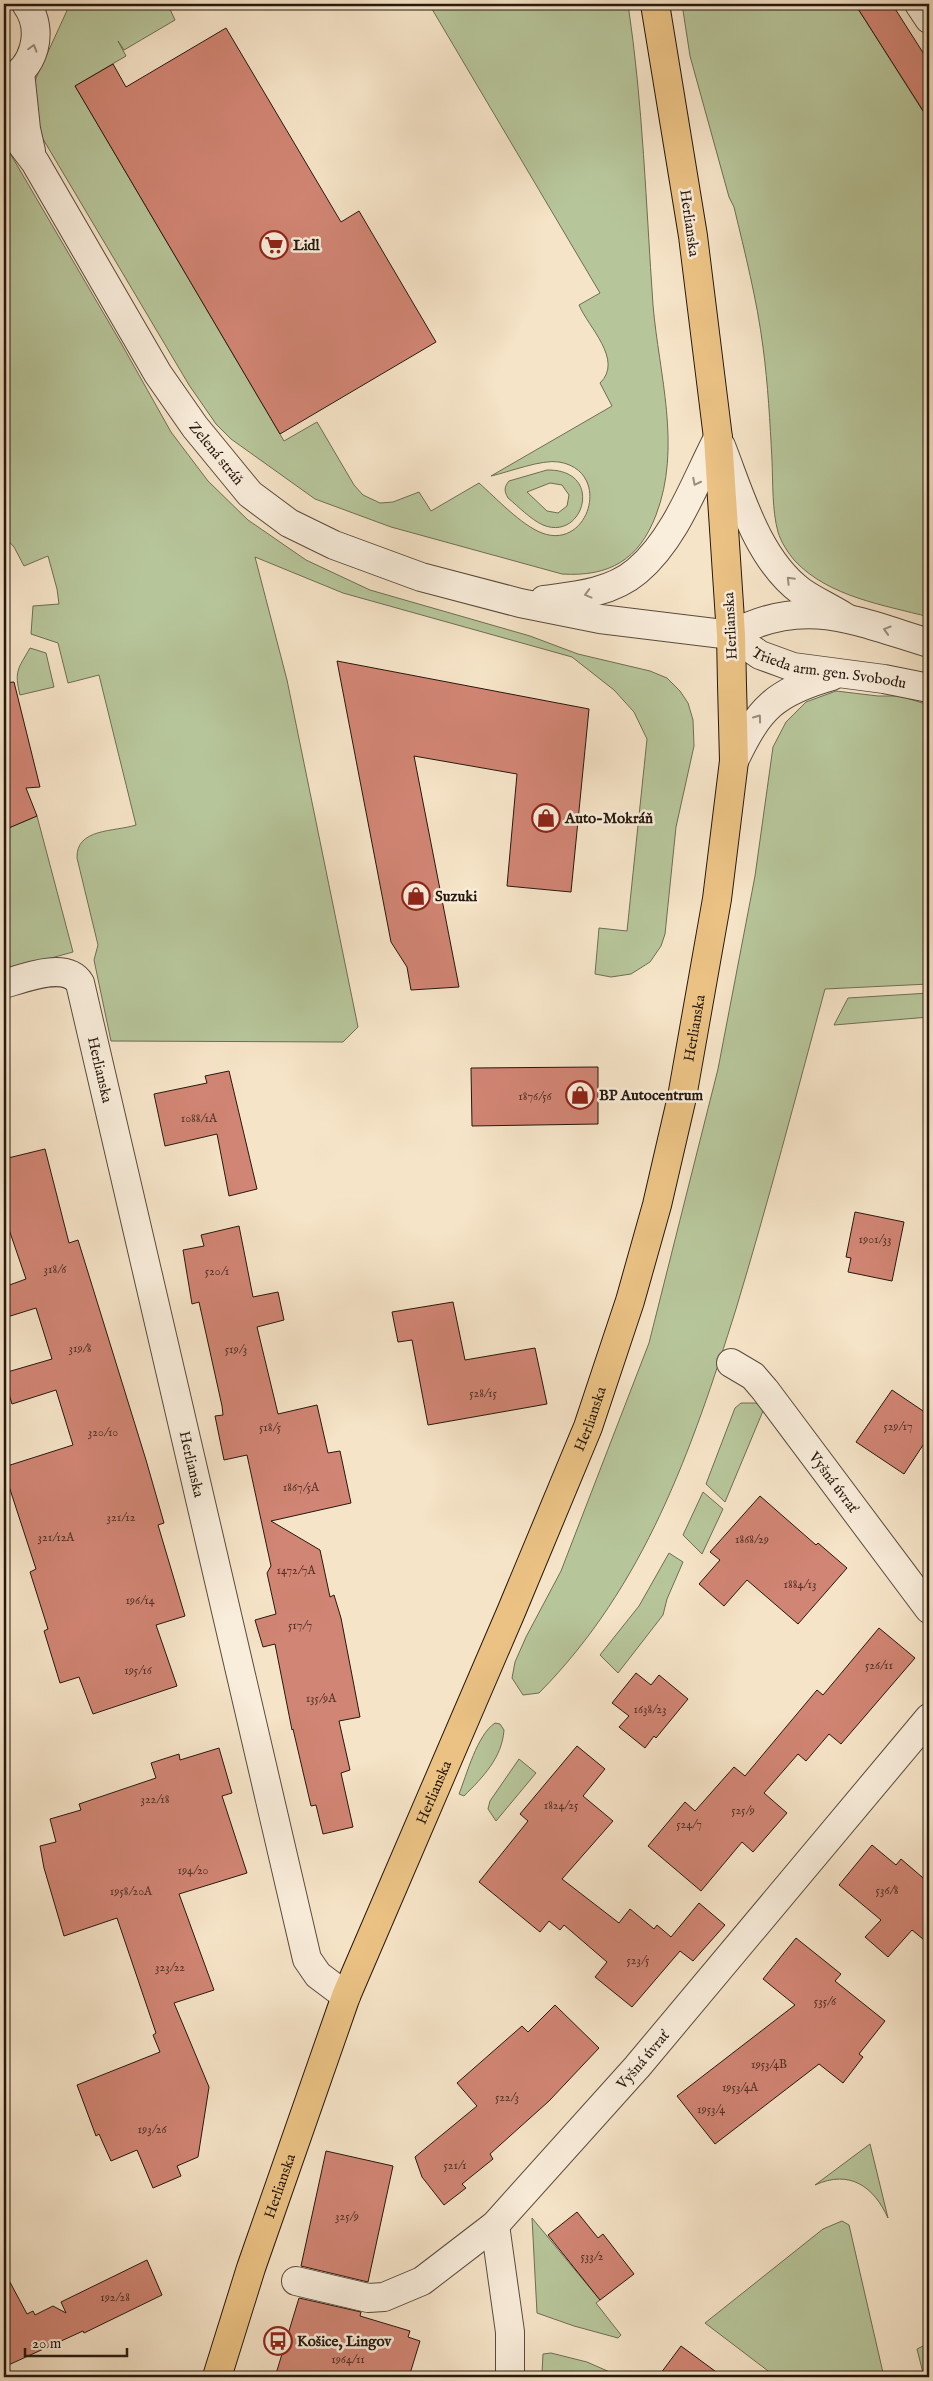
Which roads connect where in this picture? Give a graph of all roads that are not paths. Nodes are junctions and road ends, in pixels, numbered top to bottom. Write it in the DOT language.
graph roads {
  1 [pos="26,4"];
  2 [pos="656,4"];
  3 [pos="920,4"];
  4 [pos="929,20"];
  5 [pos="12,77"];
  6 [pos="4,121"];
  7 [pos="34,160"];
  8 [pos="718,438"];
  9 [pos="520,603"];
  10 [pos="845,616"];
  11 [pos="731,635"];
  12 [pos="929,643"];
  13 [pos="840,674"];
  14 [pos="929,688"];
  15 [pos="734,761"];
  16 [pos="4,984"];
  17 [pos="731,1363"];
  18 [pos="929,1609"];
  19 [pos="929,1718"];
  20 [pos="346,1996"];
  21 [pos="495,2225"];
  22 [pos="296,2280"];
  23 [pos="217,2377"];
  24 [pos="510,2377"];
  5 -- 1 [label="street, Zelená stráň, one-way"];
  2 -- 8 [label="main road, Herlianska"];
  3 -- 4 [label="street"];
  5 -- 7 [label="street, Zelená stráň"];
  6 -- 7 [label="street, Zelená stráň"];
  7 -- 9 [label="street, Zelená stráň"];
  8 -- 9 [label="street, one-way"];
  10 -- 8 [label="street, one-way"];
  8 -- 11 [label="main road, Herlianska"];
  9 -- 11 [label="street, Zelená stráň"];
  10 -- 11 [label="street, Trieda arm. gen. Svobodu"];
  12 -- 10 [label="street, Trieda arm. gen. Svobodu, one-way"];
  11 -- 13 [label="street, Trieda arm. gen. Svobodu"];
  11 -- 15 [label="main road, Herlianska"];
  13 -- 14 [label="street, Trieda arm. gen. Svobodu"];
  15 -- 13 [label="street, one-way"];
  15 -- 20 [label="main road, Herlianska"];
  16 -- 20 [label="street, Herlianska"];
  17 -- 18 [label="street, Vyšná úvrať"];
  19 -- 21 [label="street, Vyšná úvrať"];
  20 -- 23 [label="main road, Herlianska"];
  21 -- 22 [label="street, Vyšná úvrať"];
  21 -- 24 [label="street"];
}
